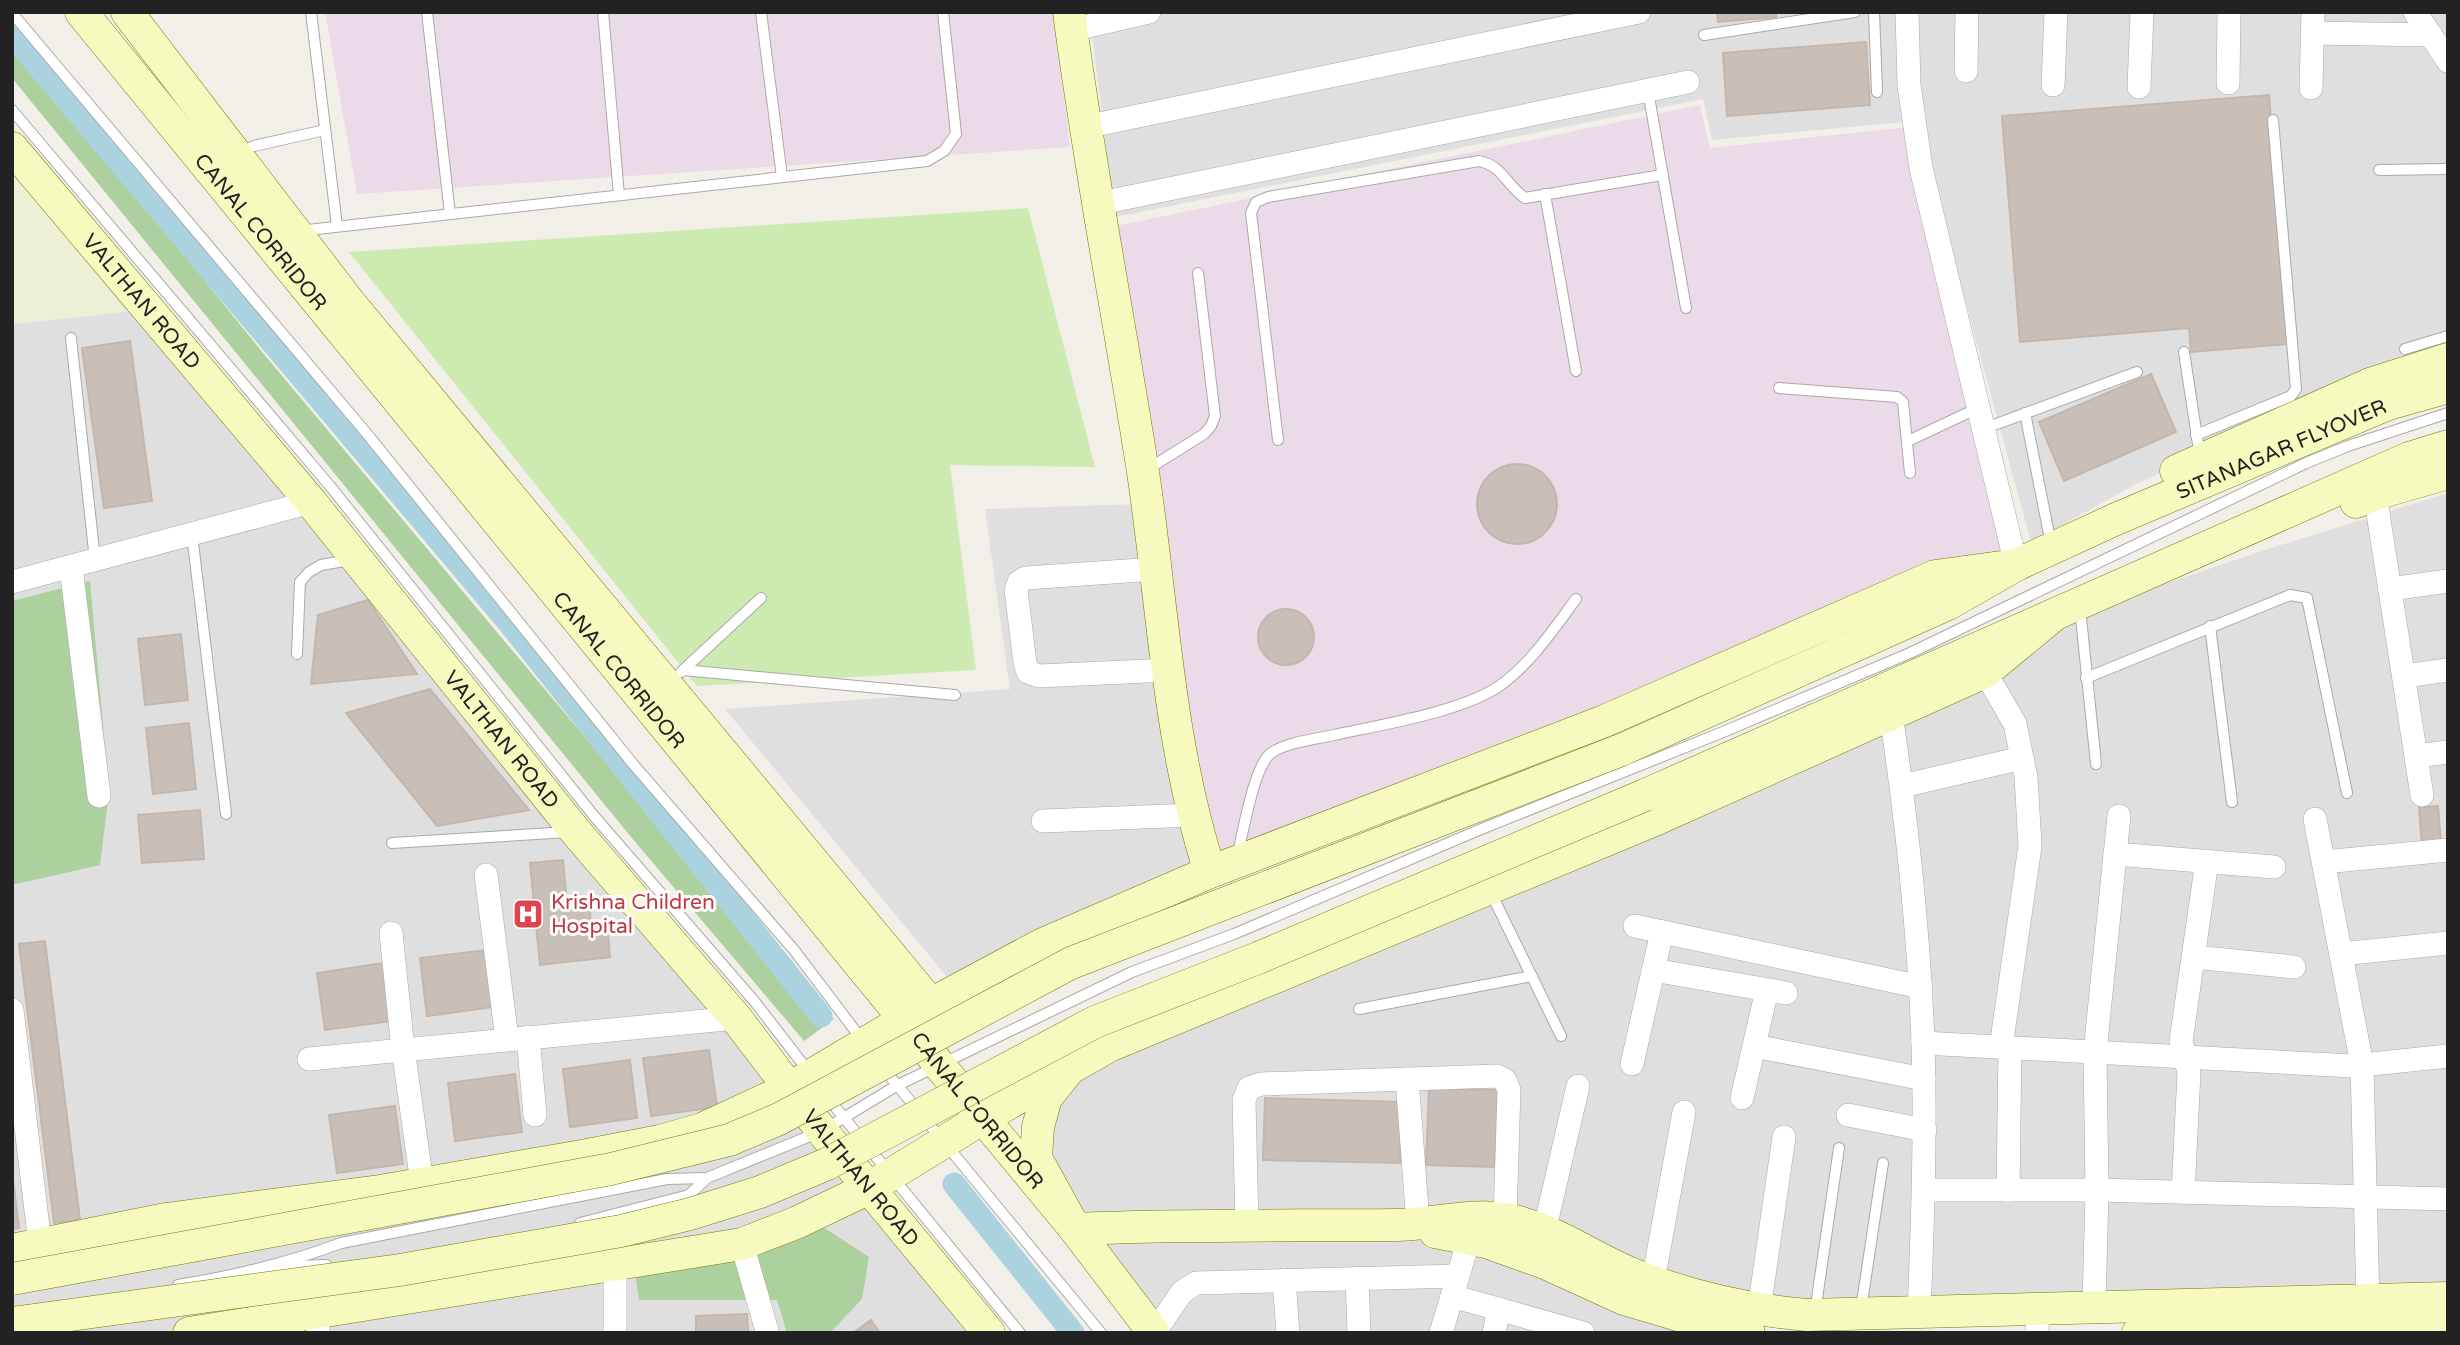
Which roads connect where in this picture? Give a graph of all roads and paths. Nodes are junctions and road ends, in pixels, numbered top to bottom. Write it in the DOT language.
graph roads {
  1 [pos="81,12"];
  2 [pos="127,12"];
  3 [pos="311,12"];
  4 [pos="426,12"];
  5 [pos="603,12"];
  6 [pos="761,12"];
  7 [pos="943,12"];
  8 [pos="1149,12"];
  9 [pos="1639,12"];
  10 [pos="1855,12"];
  11 [pos="1874,12"];
  12 [pos="1907,12"];
  13 [pos="1967,12"];
  14 [pos="2056,12"];
  15 [pos="2142,12"];
  16 [pos="2229,12"];
  17 [pos="2415,12"];
  18 [pos="12,13"];
  19 [pos="1070,21"];
  20 [pos="2312,22"];
  21 [pos="1704,35"];
  22 [pos="2431,36"];
  23 [pos="2448,61"];
  24 [pos="1966,71"];
  25 [pos="1688,82"];
  26 [pos="2228,83"];
  27 [pos="2053,85"];
  28 [pos="2139,87"];
  29 [pos="2311,88"];
  30 [pos="1648,91"];
  31 [pos="1877,92"];
  32 [pos="12,110"];
  33 [pos="2273,120"];
  34 [pos="1085,127"];
  35 [pos="325,130"];
  36 [pos="12,148"];
  37 [pos="224,163"];
  38 [pos="2448,169"];
  39 [pos="2379,170"];
  40 [pos="1662,175"];
  41 [pos="782,177"];
  42 [pos="1545,194"];
  43 [pos="619,195"];
  44 [pos="1096,204"];
  45 [pos="450,214"];
  46 [pos="337,226"];
  47 [pos="295,231"];
  48 [pos="1198,273"];
  49 [pos="1686,308"];
  50 [pos="2448,336"];
  51 [pos="71,338"];
  52 [pos="2184,352"];
  53 [pos="2448,359"];
  54 [pos="2407,361"];
  55 [pos="1576,370"];
  56 [pos="2137,372"];
  57 [pos="2448,387"];
  58 [pos="1779,388"];
  59 [pos="2025,413"];
  60 [pos="2448,414"];
  61 [pos="1981,418"];
  62 [pos="1278,440"];
  63 [pos="1908,441"];
  64 [pos="2448,446"];
  65 [pos="2199,459"];
  66 [pos="1143,472"];
  67 [pos="1910,473"];
  68 [pos="2448,473"];
  69 [pos="2375,494"];
  70 [pos="312,502"];
  71 [pos="192,535"];
  72 [pos="2231,537"];
  73 [pos="2052,549"];
  74 [pos="356,559"];
  75 [pos="95,560"];
  76 [pos="2016,565"];
  77 [pos="71,566"];
  78 [pos="1155,569"];
  79 [pos="12,582"];
  80 [pos="2448,582"];
  81 [pos="2390,589"];
  82 [pos="761,598"];
  83 [pos="1576,599"];
  84 [pos="2067,608"];
  85 [pos="2210,626"];
  86 [pos="297,654"];
  87 [pos="1168,670"];
  88 [pos="2448,670"];
  89 [pos="1985,672"];
  90 [pos="2404,676"];
  91 [pos="675,678"];
  92 [pos="2086,678"];
  93 [pos="955,695"];
  94 [pos="1891,714"];
  95 [pos="2448,752"];
  96 [pos="2416,756"];
  97 [pos="2022,758"];
  98 [pos="2095,764"];
  99 [pos="1902,786"];
  100 [pos="2347,793"];
  101 [pos="2422,795"];
  102 [pos="99,796"];
  103 [pos="2232,802"];
  104 [pos="226,814"];
  105 [pos="1193,815"];
  106 [pos="2119,816"];
  107 [pos="2315,819"];
  108 [pos="1043,821"];
  109 [pos="576,832"];
  110 [pos="392,843"];
  111 [pos="2448,850"];
  112 [pos="2115,854"];
  113 [pos="2207,861"];
  114 [pos="2323,862"];
  115 [pos="2274,867"];
  116 [pos="1223,868"];
  117 [pos="486,876"];
  118 [pos="1489,889"];
  119 [pos="1635,926"];
  120 [pos="1662,932"];
  121 [pos="391,933"];
  122 [pos="2448,943"];
  123 [pos="2341,954"];
  124 [pos="2194,957"];
  125 [pos="2294,967"];
  126 [pos="1653,970"];
  127 [pos="1532,976"];
  128 [pos="1921,987"];
  129 [pos="1359,1009"];
  130 [pos="12,1010"];
  131 [pos="918,1013"];
  132 [pos="736,1018"];
  133 [pos="1561,1036"];
  134 [pos="518,1038"];
  135 [pos="1923,1043"];
  136 [pos="866,1044"];
  137 [pos="1754,1046"];
  138 [pos="2006,1047"];
  139 [pos="403,1049"];
  140 [pos="2095,1052"];
  141 [pos="2448,1056"];
  142 [pos="2186,1058"];
  143 [pos="309,1059"];
  144 [pos="1632,1064"];
  145 [pos="939,1065"];
  146 [pos="2362,1065"];
  147 [pos="1069,1069"];
  148 [pos="1406,1079"];
  149 [pos="1924,1079"];
  150 [pos="801,1082"];
  151 [pos="896,1086"];
  152 [pos="1578,1086"];
  153 [pos="1742,1098"];
  154 [pos="1684,1112"];
  155 [pos="535,1115"];
  156 [pos="1848,1115"];
  157 [pos="983,1118"];
  158 [pos="832,1125"];
  159 [pos="1925,1130"];
  160 [pos="1784,1137"];
  161 [pos="943,1143"];
  162 [pos="1839,1148"];
  163 [pos="1883,1163"];
  164 [pos="707,1178"];
  165 [pos="879,1182"];
  166 [pos="422,1183"];
  167 [pos="1924,1190"];
  168 [pos="2097,1190"];
  169 [pos="2008,1191"];
  170 [pos="2183,1192"];
  171 [pos="2365,1196"];
  172 [pos="2448,1199"];
  173 [pos="1506,1219"];
  174 [pos="1409,1224"];
  175 [pos="574,1225"];
  176 [pos="1247,1226"];
  177 [pos="1075,1229"];
  178 [pos="1545,1232"];
  179 [pos="1469,1239"];
  180 [pos="742,1244"];
  181 [pos="26,1247"];
  182 [pos="615,1264"];
  183 [pos="337,1265"];
  184 [pos="266,1268"];
  185 [pos="1357,1278"];
  186 [pos="12,1279"];
  187 [pos="1284,1280"];
  188 [pos="1653,1281"];
  189 [pos="1455,1286"];
  190 [pos="167,1287"];
  191 [pos="2368,1301"];
  192 [pos="2094,1307"];
  193 [pos="1499,1310"];
  194 [pos="1861,1313"];
  195 [pos="2437,1313"];
  196 [pos="1814,1315"];
  197 [pos="1927,1318"];
  198 [pos="1754,1321"];
  199 [pos="2037,1321"];
  200 [pos="318,1322"];
  201 [pos="12,1323"];
  202 [pos="767,1331"];
  203 [pos="2347,1331"];
  204 [pos="189,1333"];
  205 [pos="615,1333"];
  206 [pos="989,1333"];
  207 [pos="1020,1333"];
  208 [pos="1101,1333"];
  209 [pos="1154,1333"];
  210 [pos="1288,1333"];
  211 [pos="1359,1333"];
  212 [pos="1441,1333"];
  213 [pos="1494,1333"];
  214 [pos="1583,1333"];
  215 [pos="2138,1333"];
  1 -- 37 [label="main road, CANAL CORRIDOR"];
  2 -- 37 [label="main road"];
  3 -- 35 [label="lane"];
  4 -- 45 [label="lane"];
  5 -- 43 [label="lane"];
  6 -- 41 [label="lane"];
  7 -- 41 [label="lane"];
  8 -- 19 [label="street"];
  9 -- 34 [label="street"];
  10 -- 21 [label="lane"];
  11 -- 31 [label="lane"];
  12 -- 61 [label="street"];
  13 -- 24 [label="street"];
  14 -- 27 [label="street"];
  15 -- 28 [label="street"];
  16 -- 26 [label="street"];
  17 -- 22 [label="street"];
  18 -- 136 [label="lane"];
  19 -- 34 [label="main road"];
  20 -- 22 [label="street"];
  20 -- 29 [label="street"];
  22 -- 23 [label="street"];
  25 -- 30 [label="street"];
  30 -- 40 [label="lane"];
  30 -- 44 [label="street"];
  32 -- 150 [label="lane"];
  33 -- 65 [label="lane"];
  34 -- 44 [label="main road"];
  35 -- 37 [label="lane"];
  35 -- 46 [label="lane"];
  36 -- 70 [label="main road, VALTHAN ROAD"];
  37 -- 47 [label="main road"];
  37 -- 131 [label="main road, CANAL CORRIDOR"];
  38 -- 39 [label="lane"];
  40 -- 42 [label="lane"];
  40 -- 49 [label="lane"];
  41 -- 43 [label="lane"];
  42 -- 55 [label="lane"];
  42 -- 62 [label="lane"];
  43 -- 45 [label="lane"];
  44 -- 66 [label="main road"];
  45 -- 46 [label="lane"];
  46 -- 47 [label="lane"];
  47 -- 91 [label="main road"];
  48 -- 66 [label="lane"];
  50 -- 54 [label="lane"];
  51 -- 75 [label="lane"];
  52 -- 65 [label="lane"];
  53 -- 54 [label="main road"];
  54 -- 65 [label="main road"];
  56 -- 59 [label="lane"];
  57 -- 65 [label="main road, SITANAGAR FLYOVER"];
  58 -- 63 [label="lane"];
  59 -- 61 [label="lane"];
  59 -- 73 [label="lane"];
  60 -- 145 [label="lane"];
  61 -- 63 [label="lane"];
  61 -- 76 [label="street"];
  63 -- 67 [label="lane"];
  64 -- 72 [label="main road"];
  65 -- 73 [label="main road, SITANAGAR FLYOVER"];
  66 -- 78 [label="main road"];
  68 -- 69 [label="main road"];
  69 -- 72 [label="main road"];
  69 -- 81 [label="street"];
  70 -- 71 [label="street"];
  70 -- 74 [label="main road, VALTHAN ROAD"];
  71 -- 75 [label="street"];
  71 -- 104 [label="lane"];
  72 -- 84 [label="main road"];
  73 -- 76 [label="main road, SITANAGAR FLYOVER"];
  74 -- 86 [label="lane"];
  74 -- 109 [label="main road, VALTHAN ROAD"];
  75 -- 77 [label="street"];
  76 -- 116 [label="main road"];
  76 -- 186 [label="main road, bridge"];
  77 -- 79 [label="street"];
  77 -- 102 [label="street"];
  78 -- 87 [label="main road"];
  78 -- 87 [label="street"];
  80 -- 81 [label="street"];
  81 -- 90 [label="street"];
  82 -- 91 [label="lane"];
  83 -- 116 [label="lane"];
  84 -- 89 [label="main road"];
  84 -- 92 [label="lane"];
  84 -- 201 [label="main road, bridge"];
  85 -- 92 [label="lane"];
  85 -- 100 [label="lane"];
  85 -- 103 [label="lane"];
  87 -- 105 [label="main road"];
  88 -- 90 [label="street"];
  89 -- 94 [label="main road"];
  89 -- 97 [label="street"];
  90 -- 96 [label="street"];
  91 -- 93 [label="lane"];
  91 -- 131 [label="main road"];
  92 -- 98 [label="lane"];
  94 -- 99 [label="street"];
  94 -- 118 [label="main road"];
  95 -- 96 [label="street"];
  96 -- 101 [label="street"];
  97 -- 99 [label="street"];
  97 -- 138 [label="street"];
  99 -- 128 [label="street"];
  105 -- 108 [label="street"];
  105 -- 116 [label="main road"];
  106 -- 112 [label="street"];
  107 -- 114 [label="street"];
  109 -- 110 [label="lane"];
  109 -- 132 [label="main road, VALTHAN ROAD"];
  111 -- 114 [label="street"];
  112 -- 113 [label="street"];
  112 -- 140 [label="street"];
  113 -- 115 [label="street"];
  113 -- 124 [label="street"];
  114 -- 123 [label="street"];
  116 -- 131 [label="main road"];
  117 -- 134 [label="street"];
  118 -- 127 [label="lane"];
  118 -- 147 [label="main road"];
  119 -- 120 [label="street"];
  120 -- 126 [label="street"];
  120 -- 128 [label="street"];
  121 -- 139 [label="street"];
  122 -- 123 [label="street"];
  123 -- 146 [label="street"];
  124 -- 125 [label="street"];
  124 -- 142 [label="street"];
  126 -- 137 [label="street"];
  126 -- 144 [label="street"];
  127 -- 129 [label="lane"];
  127 -- 133 [label="lane"];
  128 -- 135 [label="street"];
  130 -- 181 [label="street"];
  131 -- 136 [label="main road"];
  131 -- 145 [label="main road, CANAL CORRIDOR"];
  132 -- 134 [label="street"];
  132 -- 150 [label="main road, VALTHAN ROAD"];
  134 -- 139 [label="street"];
  134 -- 155 [label="street"];
  135 -- 138 [label="street"];
  135 -- 149 [label="street"];
  136 -- 150 [label="main road"];
  136 -- 151 [label="lane"];
  137 -- 149 [label="street"];
  137 -- 153 [label="street"];
  138 -- 140 [label="street"];
  138 -- 169 [label="street"];
  139 -- 143 [label="street"];
  139 -- 166 [label="street"];
  140 -- 142 [label="street"];
  140 -- 168 [label="street"];
  141 -- 146 [label="street"];
  142 -- 146 [label="street"];
  142 -- 170 [label="street"];
  145 -- 151 [label="lane"];
  145 -- 157 [label="main road, CANAL CORRIDOR"];
  146 -- 171 [label="street"];
  147 -- 157 [label="main road"];
  147 -- 177 [label="main road"];
  148 -- 173 [label="street"];
  148 -- 174 [label="street"];
  148 -- 176 [label="street"];
  149 -- 159 [label="street"];
  150 -- 158 [label="main road, VALTHAN ROAD"];
  150 -- 166 [label="main road"];
  151 -- 158 [label="lane"];
  151 -- 161 [label="lane"];
  152 -- 178 [label="street"];
  154 -- 188 [label="street"];
  156 -- 159 [label="street"];
  157 -- 161 [label="main road"];
  157 -- 177 [label="main road, CANAL CORRIDOR"];
  158 -- 164 [label="lane"];
  158 -- 165 [label="main road, VALTHAN ROAD"];
  159 -- 167 [label="street"];
  160 -- 198 [label="street"];
  161 -- 165 [label="main road"];
  161 -- 208 [label="lane"];
  162 -- 196 [label="lane"];
  163 -- 194 [label="lane"];
  164 -- 175 [label="lane"];
  164 -- 184 [label="lane"];
  165 -- 180 [label="main road"];
  165 -- 206 [label="main road, VALTHAN ROAD"];
  165 -- 207 [label="lane"];
  166 -- 181 [label="main road"];
  167 -- 169 [label="street"];
  167 -- 197 [label="street"];
  168 -- 169 [label="street"];
  168 -- 170 [label="street"];
  168 -- 192 [label="street"];
  170 -- 171 [label="street"];
  171 -- 172 [label="street"];
  171 -- 191 [label="street"];
  173 -- 174 [label="main road"];
  173 -- 178 [label="main road"];
  174 -- 176 [label="main road"];
  174 -- 179 [label="main road"];
  176 -- 177 [label="main road"];
  177 -- 209 [label="main road, CANAL CORRIDOR"];
  178 -- 188 [label="main road"];
  179 -- 189 [label="street"];
  179 -- 198 [label="main road"];
  180 -- 182 [label="main road"];
  180 -- 202 [label="street"];
  182 -- 200 [label="main road"];
  182 -- 205 [label="street"];
  183 -- 184 [label="lane"];
  184 -- 190 [label="lane"];
  185 -- 187 [label="street"];
  185 -- 189 [label="street"];
  185 -- 211 [label="street"];
  187 -- 209 [label="street"];
  187 -- 210 [label="street"];
  188 -- 198 [label="main road"];
  189 -- 193 [label="street"];
  189 -- 212 [label="street"];
  191 -- 192 [label="main road"];
  191 -- 195 [label="main road"];
  192 -- 199 [label="main road"];
  193 -- 213 [label="street"];
  193 -- 214 [label="street"];
  194 -- 196 [label="main road"];
  194 -- 197 [label="main road"];
  195 -- 203 [label="main road"];
  196 -- 198 [label="main road"];
  197 -- 199 [label="main road"];
  200 -- 204 [label="main road"];
  203 -- 215 [label="main road"];
}
